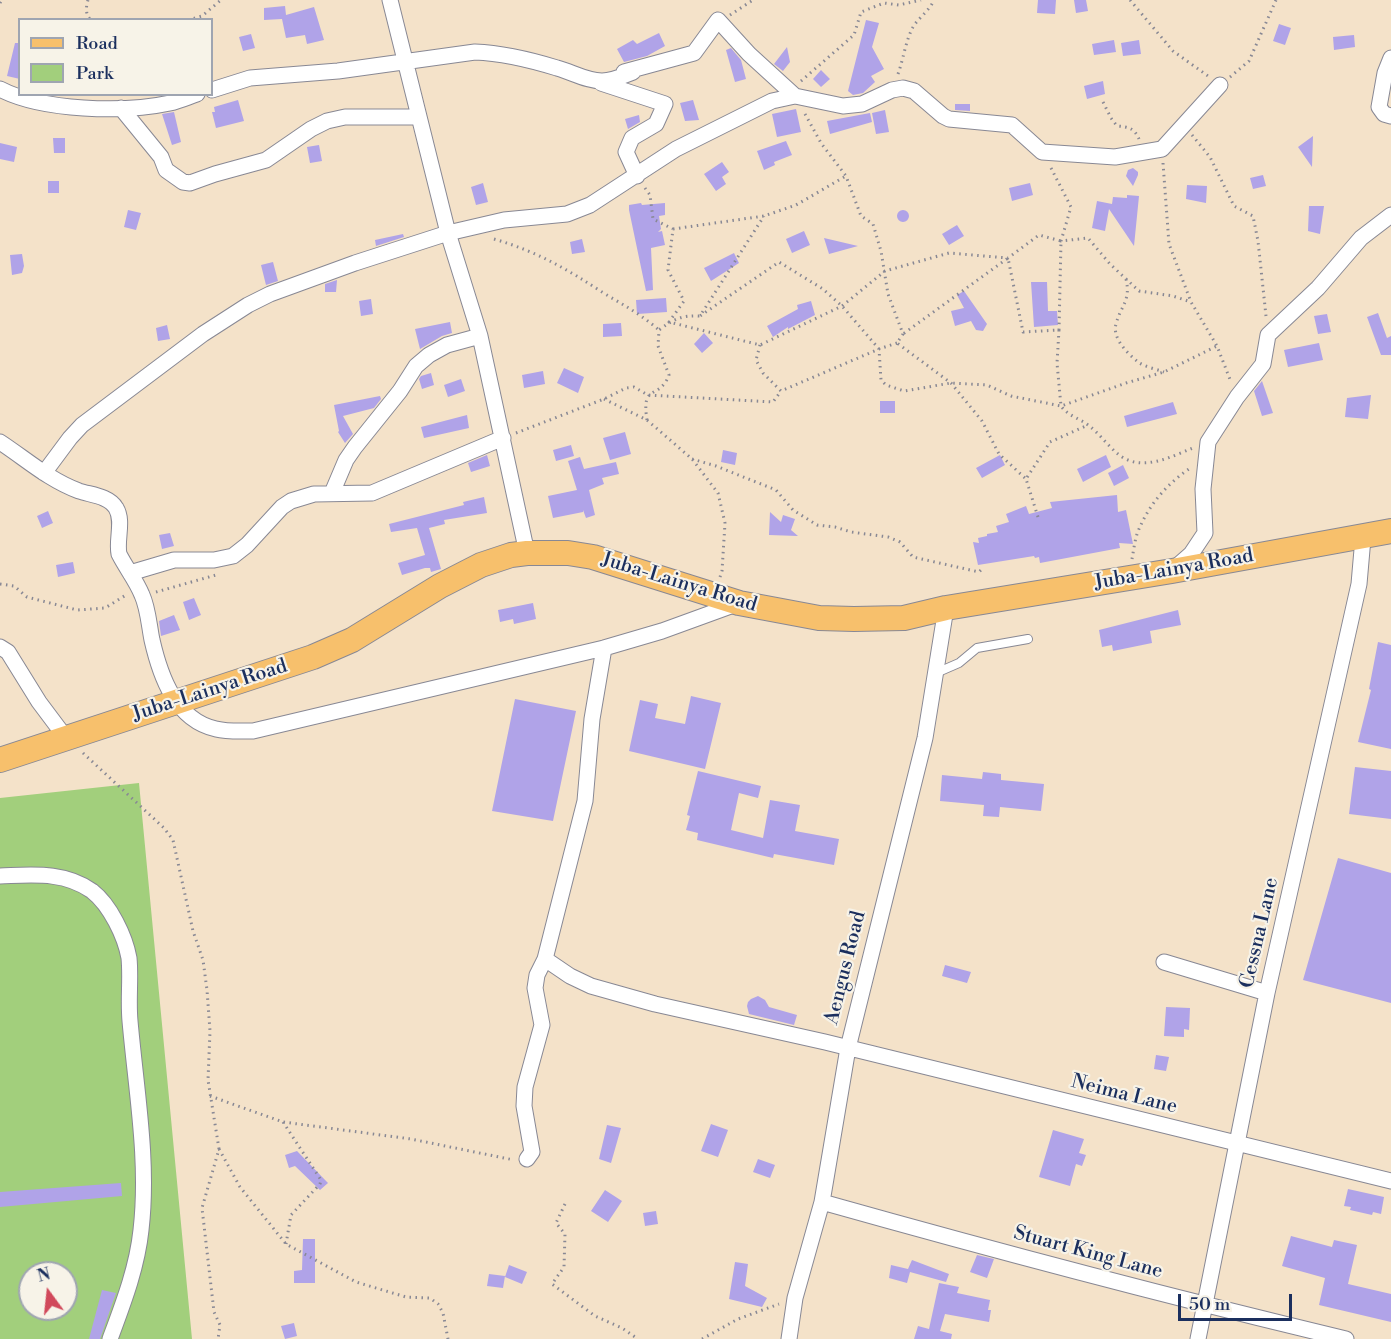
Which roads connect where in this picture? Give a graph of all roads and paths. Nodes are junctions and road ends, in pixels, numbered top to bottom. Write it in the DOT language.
graph roads {
  1 [pos="88,0"];
  2 [pos="220,0"];
  3 [pos="390,0"];
  4 [pos="753,0"];
  5 [pos="921,0"];
  6 [pos="934,0"];
  7 [pos="1130,0"];
  8 [pos="1276,0"];
  9 [pos="89,18"];
  10 [pos="195,18"];
  11 [pos="718,20"];
  12 [pos="1391,58"];
  13 [pos="404,62"];
  14 [pos="633,72"];
  15 [pos="592,81"];
  16 [pos="1220,85"];
  17 [pos="0,89"];
  18 [pos="213,90"];
  19 [pos="892,90"];
  20 [pos="18,96"];
  21 [pos="19,96"];
  22 [pos="191,96"];
  23 [pos="795,96"];
  24 [pos="1103,102"];
  25 [pos="121,108"];
  26 [pos="1391,116"];
  27 [pos="418,117"];
  28 [pos="1182,125"];
  29 [pos="1162,149"];
  30 [pos="1042,152"];
  31 [pos="1145,152"];
  32 [pos="637,176"];
  33 [pos="846,176"];
  34 [pos="1391,215"];
  35 [pos="764,216"];
  36 [pos="464,229"];
  37 [pos="673,229"];
  38 [pos="448,233"];
  39 [pos="1062,241"];
  40 [pos="1008,258"];
  41 [pos="885,271"];
  42 [pos="1125,278"];
  43 [pos="1191,302"];
  44 [pos="842,306"];
  45 [pos="700,316"];
  46 [pos="669,322"];
  47 [pos="659,330"];
  48 [pos="1059,330"];
  49 [pos="903,334"];
  50 [pos="1268,335"];
  51 [pos="480,336"];
  52 [pos="897,343"];
  53 [pos="760,345"];
  54 [pos="1217,346"];
  55 [pos="879,349"];
  56 [pos="1164,372"];
  57 [pos="951,383"];
  58 [pos="781,391"];
  59 [pos="648,395"];
  60 [pos="1237,397"];
  61 [pos="604,399"];
  62 [pos="1061,406"];
  63 [pos="647,420"];
  64 [pos="1088,425"];
  65 [pos="503,438"];
  66 [pos="0,442"];
  67 [pos="1208,442"];
  68 [pos="692,459"];
  69 [pos="44,473"];
  70 [pos="1026,479"];
  71 [pos="332,493"];
  72 [pos="1038,517"];
  73 [pos="1391,531"];
  74 [pos="1363,538"];
  75 [pos="527,553"];
  76 [pos="233,556"];
  77 [pos="981,570"];
  78 [pos="1172,571"];
  79 [pos="130,573"];
  80 [pos="1123,579"];
  81 [pos="0,585"];
  82 [pos="142,595"];
  83 [pos="712,596"];
  84 [pos="740,603"];
  85 [pos="946,608"];
  86 [pos="1028,639"];
  87 [pos="0,647"];
  88 [pos="604,648"];
  89 [pos="936,673"];
  90 [pos="177,703"];
  91 [pos="66,738"];
  92 [pos="0,760"];
  93 [pos="0,876"];
  94 [pos="545,959"];
  95 [pos="1164,962"];
  96 [pos="1267,993"];
  97 [pos="848,1048"];
  98 [pos="210,1096"];
  99 [pos="284,1122"];
  100 [pos="1237,1144"];
  101 [pos="219,1149"];
  102 [pos="527,1159"];
  103 [pos="1391,1181"];
  104 [pos="822,1202"];
  105 [pos="565,1204"];
  106 [pos="286,1244"];
  107 [pos="795,1298"];
  108 [pos="1205,1306"];
  109 [pos="110,1339"];
  110 [pos="218,1339"];
  111 [pos="448,1339"];
  112 [pos="638,1339"];
  113 [pos="702,1339"];
  114 [pos="789,1339"];
  115 [pos="1198,1339"];
  116 [pos="1346,1339"];
  1 -- 9 [label="path"];
  2 -- 10 [label="path"];
  3 -- 13 [label="street"];
  4 -- 11 [label="path"];
  5 -- 23 [label="path"];
  6 -- 19 [label="path"];
  7 -- 16 [label="path"];
  8 -- 16 [label="path"];
  11 -- 15 [label="street"];
  11 -- 23 [label="street"];
  12 -- 26 [label="street"];
  13 -- 15 [label="street"];
  13 -- 18 [label="street"];
  13 -- 27 [label="street"];
  14 -- 15 [label="street"];
  15 -- 32 [label="street"];
  16 -- 28 [label="street"];
  17 -- 20 [label="street"];
  19 -- 23 [label="street"];
  19 -- 30 [label="street"];
  21 -- 25 [label="street"];
  22 -- 25 [label="street"];
  23 -- 32 [label="street"];
  23 -- 33 [label="path"];
  24 -- 31 [label="path"];
  25 -- 27 [label="street"];
  27 -- 38 [label="street"];
  28 -- 29 [label="street"];
  28 -- 50 [label="path"];
  29 -- 31 [label="street"];
  29 -- 43 [label="path"];
  30 -- 31 [label="street"];
  30 -- 39 [label="path"];
  32 -- 36 [label="street"];
  32 -- 37 [label="path"];
  33 -- 35 [label="path"];
  33 -- 41 [label="path"];
  34 -- 50 [label="street"];
  35 -- 37 [label="path"];
  35 -- 45 [label="path"];
  36 -- 38 [label="street"];
  36 -- 47 [label="path"];
  37 -- 46 [label="path"];
  38 -- 51 [label="street"];
  38 -- 69 [label="street"];
  39 -- 40 [label="path"];
  39 -- 42 [label="path"];
  39 -- 48 [label="path"];
  40 -- 41 [label="path"];
  40 -- 48 [label="path"];
  40 -- 49 [label="path"];
  41 -- 44 [label="path"];
  41 -- 49 [label="path"];
  42 -- 43 [label="path"];
  42 -- 56 [label="path"];
  43 -- 54 [label="path"];
  44 -- 45 [label="path"];
  44 -- 53 [label="path"];
  44 -- 55 [label="path"];
  45 -- 46 [label="path"];
  46 -- 47 [label="path"];
  46 -- 53 [label="path"];
  47 -- 59 [label="path"];
  48 -- 62 [label="path"];
  49 -- 52 [label="path"];
  50 -- 60 [label="street"];
  51 -- 65 [label="street"];
  51 -- 71 [label="street"];
  52 -- 55 [label="path"];
  52 -- 57 [label="path"];
  53 -- 58 [label="path"];
  54 -- 56 [label="path"];
  54 -- 60 [label="path"];
  55 -- 57 [label="path"];
  55 -- 58 [label="path"];
  56 -- 62 [label="path"];
  57 -- 62 [label="path"];
  57 -- 70 [label="path"];
  58 -- 59 [label="path"];
  59 -- 61 [label="path"];
  59 -- 63 [label="path"];
  60 -- 67 [label="street"];
  61 -- 63 [label="path"];
  61 -- 65 [label="path"];
  62 -- 64 [label="path"];
  63 -- 68 [label="path"];
  64 -- 67 [label="path"];
  64 -- 70 [label="path"];
  65 -- 71 [label="street"];
  65 -- 75 [label="street"];
  66 -- 69 [label="street"];
  67 -- 78 [label="street"];
  67 -- 80 [label="path"];
  68 -- 77 [label="path"];
  68 -- 83 [label="path"];
  69 -- 79 [label="street"];
  70 -- 72 [label="path"];
  71 -- 76 [label="street"];
  73 -- 74 [label="main road, Juba-Lainya Road"];
  74 -- 78 [label="main road, Juba-Lainya Road"];
  74 -- 96 [label="street, Cessna Lane"];
  75 -- 83 [label="main road, Juba-Lainya Road"];
  75 -- 90 [label="main road, Juba-Lainya Road"];
  76 -- 79 [label="street"];
  76 -- 82 [label="path"];
  78 -- 80 [label="main road, Juba-Lainya Road"];
  79 -- 82 [label="street"];
  80 -- 85 [label="main road, Juba-Lainya Road"];
  81 -- 82 [label="path"];
  82 -- 90 [label="street"];
  83 -- 84 [label="main road, Juba-Lainya Road"];
  84 -- 85 [label="main road, Juba-Lainya Road"];
  84 -- 88 [label="street"];
  85 -- 89 [label="street, Aengus Road"];
  86 -- 89 [label="lane"];
  87 -- 91 [label="street"];
  88 -- 90 [label="street"];
  88 -- 94 [label="street"];
  89 -- 97 [label="street, Aengus Road"];
  90 -- 91 [label="main road, Juba-Lainya Road"];
  91 -- 92 [label="main road, Juba-Lainya Road"];
  91 -- 98 [label="path"];
  93 -- 109 [label="street"];
  94 -- 97 [label="street, Neima Lane"];
  94 -- 102 [label="street"];
  95 -- 96 [label="street"];
  96 -- 100 [label="street, Cessna Lane"];
  97 -- 100 [label="street, Neima Lane"];
  97 -- 104 [label="street, Aengus Road"];
  98 -- 99 [label="path"];
  98 -- 101 [label="path"];
  99 -- 102 [label="path"];
  99 -- 106 [label="path"];
  100 -- 103 [label="street, Neima Lane"];
  100 -- 108 [label="street, Cessna Lane"];
  101 -- 106 [label="path"];
  101 -- 110 [label="path"];
  104 -- 107 [label="street, Aengus Road"];
  104 -- 108 [label="street, Stuart King Lane"];
  105 -- 112 [label="path"];
  106 -- 111 [label="path"];
  107 -- 113 [label="path"];
  107 -- 114 [label="street, Aengus Road"];
  108 -- 115 [label="street, Cessna Lane"];
  108 -- 116 [label="street, Stuart King Lane"];
}
